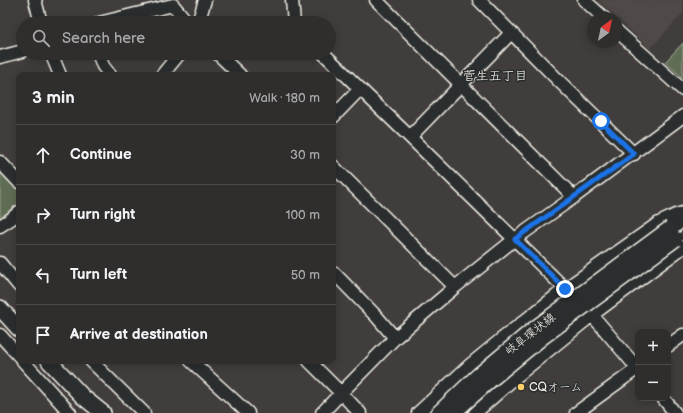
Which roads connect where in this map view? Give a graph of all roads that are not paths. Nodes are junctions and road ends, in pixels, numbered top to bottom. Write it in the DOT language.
graph roads {
  1 [pos="34,0"];
  2 [pos="205,0"];
  3 [pos="292,0"];
  4 [pos="376,0"];
  5 [pos="479,0"];
  6 [pos="584,0"];
  7 [pos="174,3"];
  8 [pos="597,12"];
  9 [pos="39,16"];
  10 [pos="125,16"];
  11 [pos="183,16"];
  12 [pos="200,16"];
  13 [pos="293,16"];
  14 [pos="511,32"];
  15 [pos="623,35"];
  16 [pos="16,53"];
  17 [pos="0,57"];
  18 [pos="53,60"];
  19 [pos="101,60"];
  20 [pos="174,60"];
  21 [pos="225,60"];
  22 [pos="330,60"];
  23 [pos="59,72"];
  24 [pos="108,72"];
  25 [pos="164,72"];
  26 [pos="237,72"];
  27 [pos="462,85"];
  28 [pos="360,89"];
  29 [pos="683,90"];
  30 [pos="336,114"];
  31 [pos="683,116"];
  32 [pos="410,136"];
  33 [pos="634,154"];
  34 [pos="0,162"];
  35 [pos="336,169"];
  36 [pos="16,179"];
  37 [pos="574,197"];
  38 [pos="683,213"];
  39 [pos="16,215"];
  40 [pos="683,218"];
  41 [pos="0,226"];
  42 [pos="678,237"];
  43 [pos="515,239"];
  44 [pos="0,263"];
  45 [pos="336,275"];
  46 [pos="16,282"];
  47 [pos="455,287"];
  48 [pos="565,289"];
  49 [pos="0,308"];
  50 [pos="592,315"];
  51 [pos="16,325"];
  52 [pos="0,335"];
  53 [pos="683,335"];
  54 [pos="396,338"];
  55 [pos="671,344"];
  56 [pos="16,353"];
  57 [pos="26,364"];
  58 [pos="52,364"];
  59 [pos="97,364"];
  60 [pos="194,364"];
  61 [pos="312,364"];
  62 [pos="635,365"];
  63 [pos="635,370"];
  64 [pos="341,393"];
  65 [pos="665,401"];
  66 [pos="70,413"];
  67 [pos="103,413"];
  68 [pos="144,413"];
  69 [pos="248,413"];
  70 [pos="322,413"];
  71 [pos="360,413"];
  72 [pos="418,413"];
  73 [pos="438,413"];
  74 [pos="453,413"];
  75 [pos="475,413"];
  76 [pos="576,413"];
  77 [pos="675,413"];
  1 -- 9 [label="street"];
  2 -- 12 [label="street"];
  3 -- 13 [label="street"];
  4 -- 27 [label="street"];
  5 -- 14 [label="street"];
  6 -- 8 [label="street"];
  7 -- 10 [label="street"];
  7 -- 11 [label="street"];
  14 -- 27 [label="street"];
  14 -- 33 [label="street"];
  15 -- 29 [label="street"];
  16 -- 17 [label="street"];
  18 -- 23 [label="street"];
  19 -- 24 [label="street"];
  20 -- 25 [label="street"];
  21 -- 26 [label="street"];
  22 -- 28 [label="street"];
  27 -- 32 [label="street"];
  27 -- 37 [label="street"];
  28 -- 30 [label="street"];
  28 -- 32 [label="street"];
  31 -- 33 [label="street"];
  32 -- 43 [label="street"];
  33 -- 37 [label="street"];
  34 -- 36 [label="street"];
  35 -- 47 [label="street"];
  37 -- 43 [label="street"];
  38 -- 48 [label="street"];
  39 -- 41 [label="street"];
  40 -- 42 [label="main road, 岐阜環状線"];
  42 -- 50 [label="street"];
  42 -- 73 [label="main road, 岐阜環状線, bridge"];
  42 -- 74 [label="main road, 岐阜環状線, bridge"];
  43 -- 47 [label="street"];
  43 -- 48 [label="street"];
  44 -- 46 [label="street"];
  45 -- 54 [label="street"];
  47 -- 54 [label="street"];
  48 -- 50 [label="street"];
  48 -- 72 [label="street"];
  49 -- 51 [label="main road"];
  50 -- 62 [label="street"];
  50 -- 75 [label="street"];
  52 -- 56 [label="street"];
  53 -- 55 [label="street"];
  54 -- 64 [label="street"];
  57 -- 66 [label="street"];
  58 -- 67 [label="main road"];
  59 -- 68 [label="street"];
  60 -- 69 [label="street"];
  61 -- 64 [label="street"];
  63 -- 76 [label="street"];
  64 -- 70 [label="street"];
  64 -- 71 [label="street"];
  65 -- 77 [label="street"];
}
